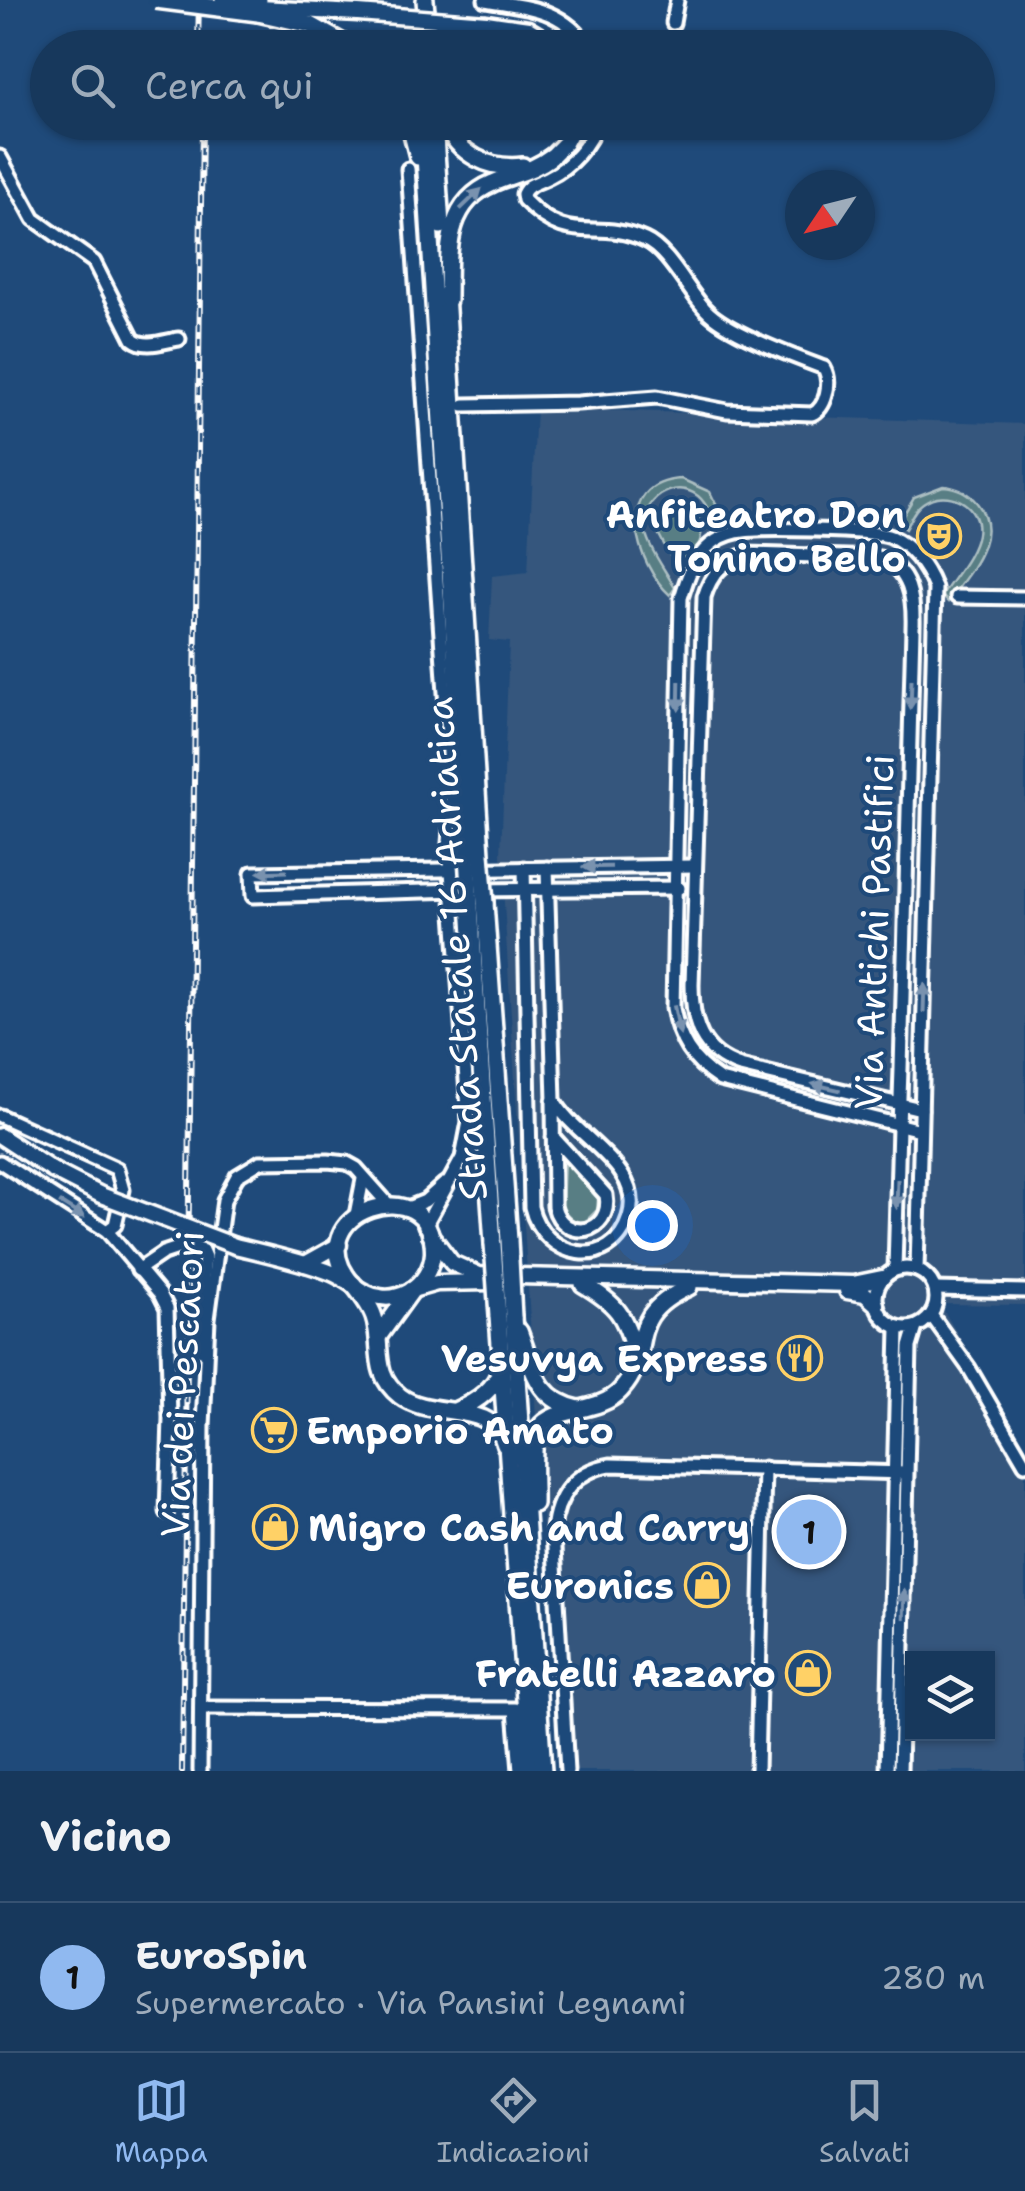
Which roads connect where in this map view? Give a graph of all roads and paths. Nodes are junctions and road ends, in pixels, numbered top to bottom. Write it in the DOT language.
graph roads {
  1 [pos="157,0"];
  2 [pos="184,0"];
  3 [pos="415,0"];
  4 [pos="426,0"];
  5 [pos="485,0"];
  6 [pos="678,0"];
  7 [pos="261,5"];
  8 [pos="673,22"];
  9 [pos="319,30"];
  10 [pos="417,30"];
  11 [pos="428,30"];
  12 [pos="530,30"];
  13 [pos="572,30"];
  14 [pos="414,140"];
  15 [pos="425,140"];
  16 [pos="435,140"];
  17 [pos="456,140"];
  18 [pos="567,140"];
  19 [pos="587,140"];
  20 [pos="0,157"];
  21 [pos="550,157"];
  22 [pos="408,168"];
  23 [pos="435,289"];
  24 [pos="448,324"];
  25 [pos="180,339"];
  26 [pos="464,404"];
  27 [pos="957,597"];
  28 [pos="1025,598"];
  29 [pos="474,855"];
  30 [pos="676,866"];
  31 [pos="694,866"];
  32 [pos="451,868"];
  33 [pos="524,868"];
  34 [pos="547,868"];
  35 [pos="675,888"];
  36 [pos="694,888"];
  37 [pos="452,890"];
  38 [pos="525,890"];
  39 [pos="548,890"];
  40 [pos="674,961"];
  41 [pos="693,961"];
  42 [pos="552,1093"];
  43 [pos="900,1104"];
  44 [pos="921,1109"];
  45 [pos="0,1116"];
  46 [pos="553,1120"];
  47 [pos="569,1120"];
  48 [pos="530,1122"];
  49 [pos="899,1126"];
  50 [pos="920,1130"];
  51 [pos="0,1136"];
  52 [pos="553,1137"];
  53 [pos="0,1162"];
  54 [pos="452,1178"];
  55 [pos="363,1179"];
  56 [pos="388,1204"];
  57 [pos="406,1208"];
  58 [pos="356,1215"];
  59 [pos="428,1230"];
  60 [pos="107,1231"];
  61 [pos="339,1244"];
  62 [pos="178,1248"];
  63 [pos="194,1248"];
  64 [pos="305,1264"];
  65 [pos="138,1270"];
  66 [pos="917,1270"];
  67 [pos="889,1274"];
  68 [pos="480,1279"];
  69 [pos="353,1284"];
  70 [pos="582,1284"];
  71 [pos="689,1287"];
  72 [pos="854,1287"];
  73 [pos="412,1290"];
  74 [pos="935,1290"];
  75 [pos="1025,1291"];
  76 [pos="876,1304"];
  77 [pos="931,1315"];
  78 [pos="506,1317"];
  79 [pos="916,1327"];
  80 [pos="898,1328"];
  81 [pos="378,1337"];
  82 [pos="636,1358"];
  83 [pos="502,1366"];
  84 [pos="206,1369"];
  85 [pos="583,1410"];
  86 [pos="444,1412"];
  87 [pos="1025,1464"];
  88 [pos="764,1468"];
  89 [pos="510,1469"];
  90 [pos="900,1473"];
  91 [pos="167,1512"];
  92 [pos="530,1550"];
  93 [pos="201,1708"];
  94 [pos="200,1771"];
  95 [pos="520,1771"];
  96 [pos="530,1771"];
  97 [pos="544,1771"];
  98 [pos="568,1771"];
  99 [pos="757,1771"];
  100 [pos="887,1771"];
  101 [pos="900,1771"];
  1 -- 7 [label="highway, bridge"];
  2 -- 7 [label="highway, bridge"];
  3 -- 10 [label="highway"];
  4 -- 11 [label="highway"];
  5 -- 13 [label="street"];
  6 -- 8 [label="street"];
  7 -- 9 [label="highway"];
  7 -- 12 [label="main road, bridge"];
  14 -- 23 [label="highway"];
  15 -- 23 [label="highway, Strada Statale 16 Adriatica"];
  16 -- 24 [label="highway, Strada Statale 16 Adriatica"];
  17 -- 21 [label="highway"];
  18 -- 21 [label="main road"];
  19 -- 26 [label="street"];
  20 -- 25 [label="street"];
  24 -- 21 [label="highway, one-way"];
  22 -- 32 [label="street"];
  23 -- 29 [label="highway, Strada Statale 16 Adriatica"];
  24 -- 29 [label="highway, Strada Statale 16 Adriatica"];
  27 -- 28 [label="street"];
  29 -- 78 [label="highway, Strada Statale 16 Adriatica, bridge"];
  30 -- 31 [label="street"];
  30 -- 34 [label="street, one-way"];
  30 -- 35 [label="street"];
  44 -- 30 [label="street, Via Antichi Pastifici, one-way"];
  31 -- 36 [label="street"];
  31 -- 43 [label="street, Via Antichi Pastifici, one-way"];
  32 -- 33 [label="street"];
  32 -- 37 [label="street"];
  32 -- 37 [label="street, one-way"];
  33 -- 34 [label="street"];
  33 -- 38 [label="street"];
  34 -- 39 [label="street"];
  35 -- 36 [label="street"];
  35 -- 39 [label="street"];
  35 -- 40 [label="street"];
  36 -- 41 [label="street"];
  37 -- 38 [label="street"];
  37 -- 54 [label="street"];
  38 -- 39 [label="street"];
  38 -- 48 [label="street"];
  39 -- 42 [label="street"];
  40 -- 41 [label="street"];
  40 -- 49 [label="street, one-way"];
  43 -- 41 [label="street, one-way"];
  42 -- 46 [label="street"];
  42 -- 47 [label="street"];
  43 -- 44 [label="street"];
  43 -- 49 [label="street, Via Antichi Pastifici"];
  44 -- 50 [label="street, Via Antichi Pastifici"];
  45 -- 60 [label="street"];
  46 -- 47 [label="street"];
  46 -- 48 [label="street"];
  46 -- 52 [label="street"];
  47 -- 48 [label="street"];
  49 -- 50 [label="street"];
  49 -- 67 [label="street, Via Antichi Pastifici, one-way"];
  50 -- 66 [label="street, Via Antichi Pastifici"];
  51 -- 64 [label="main road, bridge"];
  52 -- 52 [label="street"];
  53 -- 60 [label="street, one-way"];
  54 -- 57 [label="street"];
  54 -- 59 [label="street"];
  55 -- 56 [label="street, Via dei Pescatori"];
  55 -- 58 [label="street"];
  55 -- 84 [label="street, Via dei Pescatori"];
  56 -- 57 [label="main road"];
  56 -- 58 [label="main road"];
  57 -- 59 [label="main road"];
  58 -- 61 [label="main road"];
  59 -- 68 [label="main road"];
  59 -- 73 [label="main road"];
  60 -- 65 [label="street"];
  61 -- 64 [label="main road"];
  61 -- 69 [label="main road"];
  62 -- 65 [label="street"];
  63 -- 84 [label="street"];
  64 -- 69 [label="main road"];
  65 -- 91 [label="street"];
  66 -- 67 [label="street"];
  66 -- 74 [label="street"];
  67 -- 72 [label="main road"];
  67 -- 76 [label="street"];
  68 -- 70 [label="main road"];
  68 -- 72 [label="main road"];
  68 -- 73 [label="main road"];
  69 -- 73 [label="main road"];
  69 -- 81 [label="highway"];
  70 -- 71 [label="main road"];
  70 -- 82 [label="highway"];
  71 -- 72 [label="main road"];
  71 -- 82 [label="highway"];
  72 -- 76 [label="main road"];
  73 -- 81 [label="highway"];
  74 -- 75 [label="street"];
  74 -- 77 [label="street"];
  76 -- 80 [label="street"];
  77 -- 79 [label="street"];
  77 -- 87 [label="street"];
  78 -- 83 [label="highway, Strada Statale 16 Adriatica"];
  78 -- 85 [label="highway"];
  78 -- 92 [label="highway, Strada Statale 16 Adriatica"];
  79 -- 80 [label="street"];
  79 -- 90 [label="street"];
  80 -- 90 [label="street"];
  81 -- 86 [label="highway"];
  82 -- 85 [label="highway"];
  83 -- 86 [label="highway"];
  83 -- 89 [label="highway, Strada Statale 16 Adriatica"];
  84 -- 93 [label="street, Via dei Pescatori"];
  85 -- 92 [label="highway"];
  86 -- 89 [label="highway"];
  88 -- 90 [label="street"];
  88 -- 98 [label="street"];
  88 -- 99 [label="street"];
  89 -- 96 [label="highway, Strada Statale 16 Adriatica"];
  90 -- 100 [label="street"];
  101 -- 90 [label="street, one-way"];
  92 -- 97 [label="highway, Strada Statale 16 Adriatica"];
  93 -- 94 [label="street, Via dei Pescatori"];
  93 -- 95 [label="street"];
}
